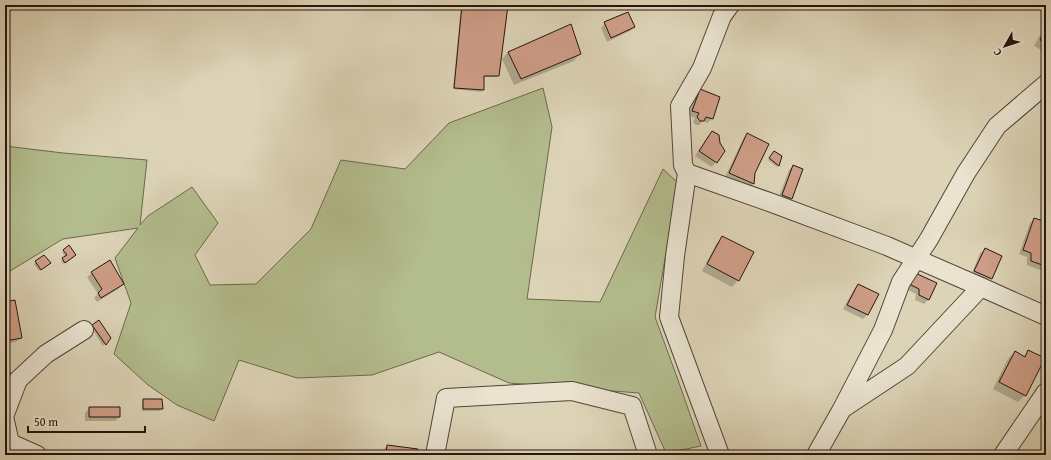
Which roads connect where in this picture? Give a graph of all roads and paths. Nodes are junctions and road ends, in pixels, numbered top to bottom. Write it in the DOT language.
graph roads {
  1 [pos="730,5"];
  2 [pos="1046,84"];
  3 [pos="687,173"];
  4 [pos="915,258"];
  5 [pos="981,287"];
  6 [pos="1046,316"];
  7 [pos="84,330"];
  8 [pos="1046,392"];
  9 [pos="842,409"];
  10 [pos="5,414"];
  11 [pos="5,421"];
  12 [pos="37,455"];
  13 [pos="435,455"];
  14 [pos="648,455"];
  15 [pos="720,455"];
  16 [pos="816,455"];
  17 [pos="1003,455"];
  1 -- 3 [label="street"];
  2 -- 4 [label="street"];
  3 -- 4 [label="street"];
  3 -- 15 [label="street"];
  4 -- 5 [label="street"];
  4 -- 9 [label="street"];
  5 -- 6 [label="street"];
  5 -- 9 [label="street"];
  7 -- 10 [label="street"];
  8 -- 17 [label="street"];
  9 -- 16 [label="street"];
  11 -- 12 [label="street"];
  13 -- 14 [label="street"];
}
